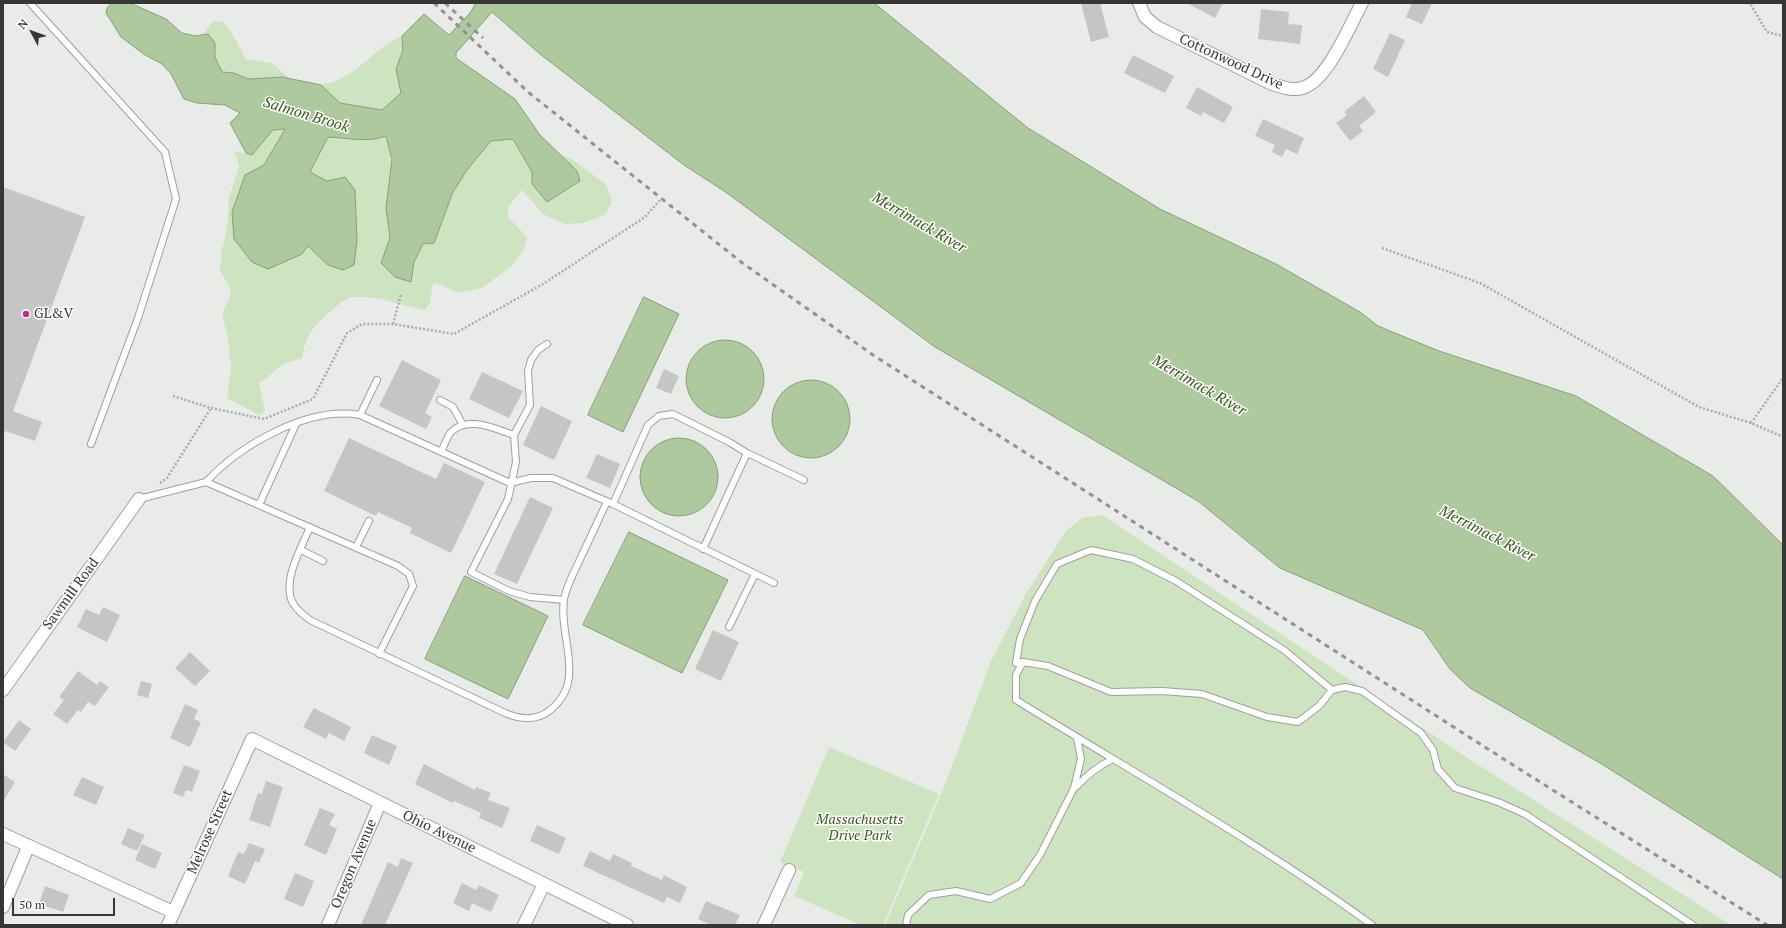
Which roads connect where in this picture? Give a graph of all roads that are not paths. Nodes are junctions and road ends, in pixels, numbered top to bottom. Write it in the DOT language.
graph roads {
  1 [pos="30,3"];
  2 [pos="1139,3"];
  3 [pos="1362,3"];
  4 [pos="547,344"];
  5 [pos="377,380"];
  6 [pos="440,400"];
  7 [pos="360,416"];
  8 [pos="296,424"];
  9 [pos="463,425"];
  10 [pos="514,435"];
  11 [pos="90,444"];
  12 [pos="441,452"];
  13 [pos="747,454"];
  14 [pos="804,480"];
  15 [pos="206,482"];
  16 [pos="510,483"];
  17 [pos="139,499"];
  18 [pos="610,503"];
  19 [pos="259,505"];
  20 [pos="369,520"];
  21 [pos="310,527"];
  22 [pos="356,547"];
  23 [pos="704,549"];
  24 [pos="301,550"];
  25 [pos="323,561"];
  26 [pos="755,574"];
  27 [pos="774,583"];
  28 [pos="564,600"];
  29 [pos="729,627"];
  30 [pos="379,654"];
  31 [pos="1023,662"];
  32 [pos="3,690"];
  33 [pos="1332,690"];
  34 [pos="1077,738"];
  35 [pos="252,739"];
  36 [pos="1113,759"];
  37 [pos="1074,788"];
  38 [pos="380,803"];
  39 [pos="3,834"];
  40 [pos="28,847"];
  41 [pos="789,870"];
  42 [pos="544,884"];
  43 [pos="3,907"];
  44 [pos="173,912"];
  45 [pos="168,925"];
  46 [pos="328,925"];
  47 [pos="524,925"];
  48 [pos="627,925"];
  49 [pos="764,925"];
  50 [pos="906,925"];
  51 [pos="1372,925"];
  52 [pos="1694,925"];
  1 -- 11 [label="lane"];
  2 -- 3 [label="street, Cottonwood Drive"];
  4 -- 10 [label="lane"];
  5 -- 7 [label="lane"];
  6 -- 9 [label="lane"];
  7 -- 8 [label="lane"];
  7 -- 12 [label="lane"];
  8 -- 15 [label="lane"];
  8 -- 19 [label="lane"];
  9 -- 10 [label="lane"];
  9 -- 12 [label="lane"];
  10 -- 16 [label="lane"];
  12 -- 16 [label="lane"];
  13 -- 14 [label="lane"];
  13 -- 18 [label="lane"];
  13 -- 23 [label="lane"];
  15 -- 17 [label="lane"];
  15 -- 19 [label="lane"];
  16 -- 18 [label="lane"];
  16 -- 28 [label="lane"];
  17 -- 32 [label="street, Sawmill Road"];
  18 -- 23 [label="lane"];
  18 -- 28 [label="lane"];
  19 -- 21 [label="lane"];
  20 -- 22 [label="lane"];
  21 -- 22 [label="lane"];
  21 -- 24 [label="lane"];
  22 -- 30 [label="lane"];
  23 -- 26 [label="lane"];
  24 -- 25 [label="lane"];
  24 -- 30 [label="lane"];
  26 -- 27 [label="lane"];
  26 -- 29 [label="lane"];
  28 -- 30 [label="lane"];
  31 -- 33 [label="lane"];
  31 -- 33 [label="lane"];
  31 -- 34 [label="lane"];
  33 -- 52 [label="lane"];
  34 -- 36 [label="lane"];
  34 -- 37 [label="lane"];
  35 -- 38 [label="street, Ohio Avenue"];
  35 -- 44 [label="street, Melrose Street"];
  36 -- 37 [label="lane"];
  36 -- 51 [label="lane"];
  37 -- 50 [label="lane"];
  38 -- 42 [label="street, Ohio Avenue"];
  38 -- 46 [label="street, Oregon Avenue"];
  39 -- 40 [label="street"];
  40 -- 43 [label="street"];
  40 -- 44 [label="street"];
  41 -- 49 [label="street"];
  42 -- 47 [label="street"];
  42 -- 48 [label="street, Ohio Avenue"];
  44 -- 45 [label="street, Melrose Street"];
}
